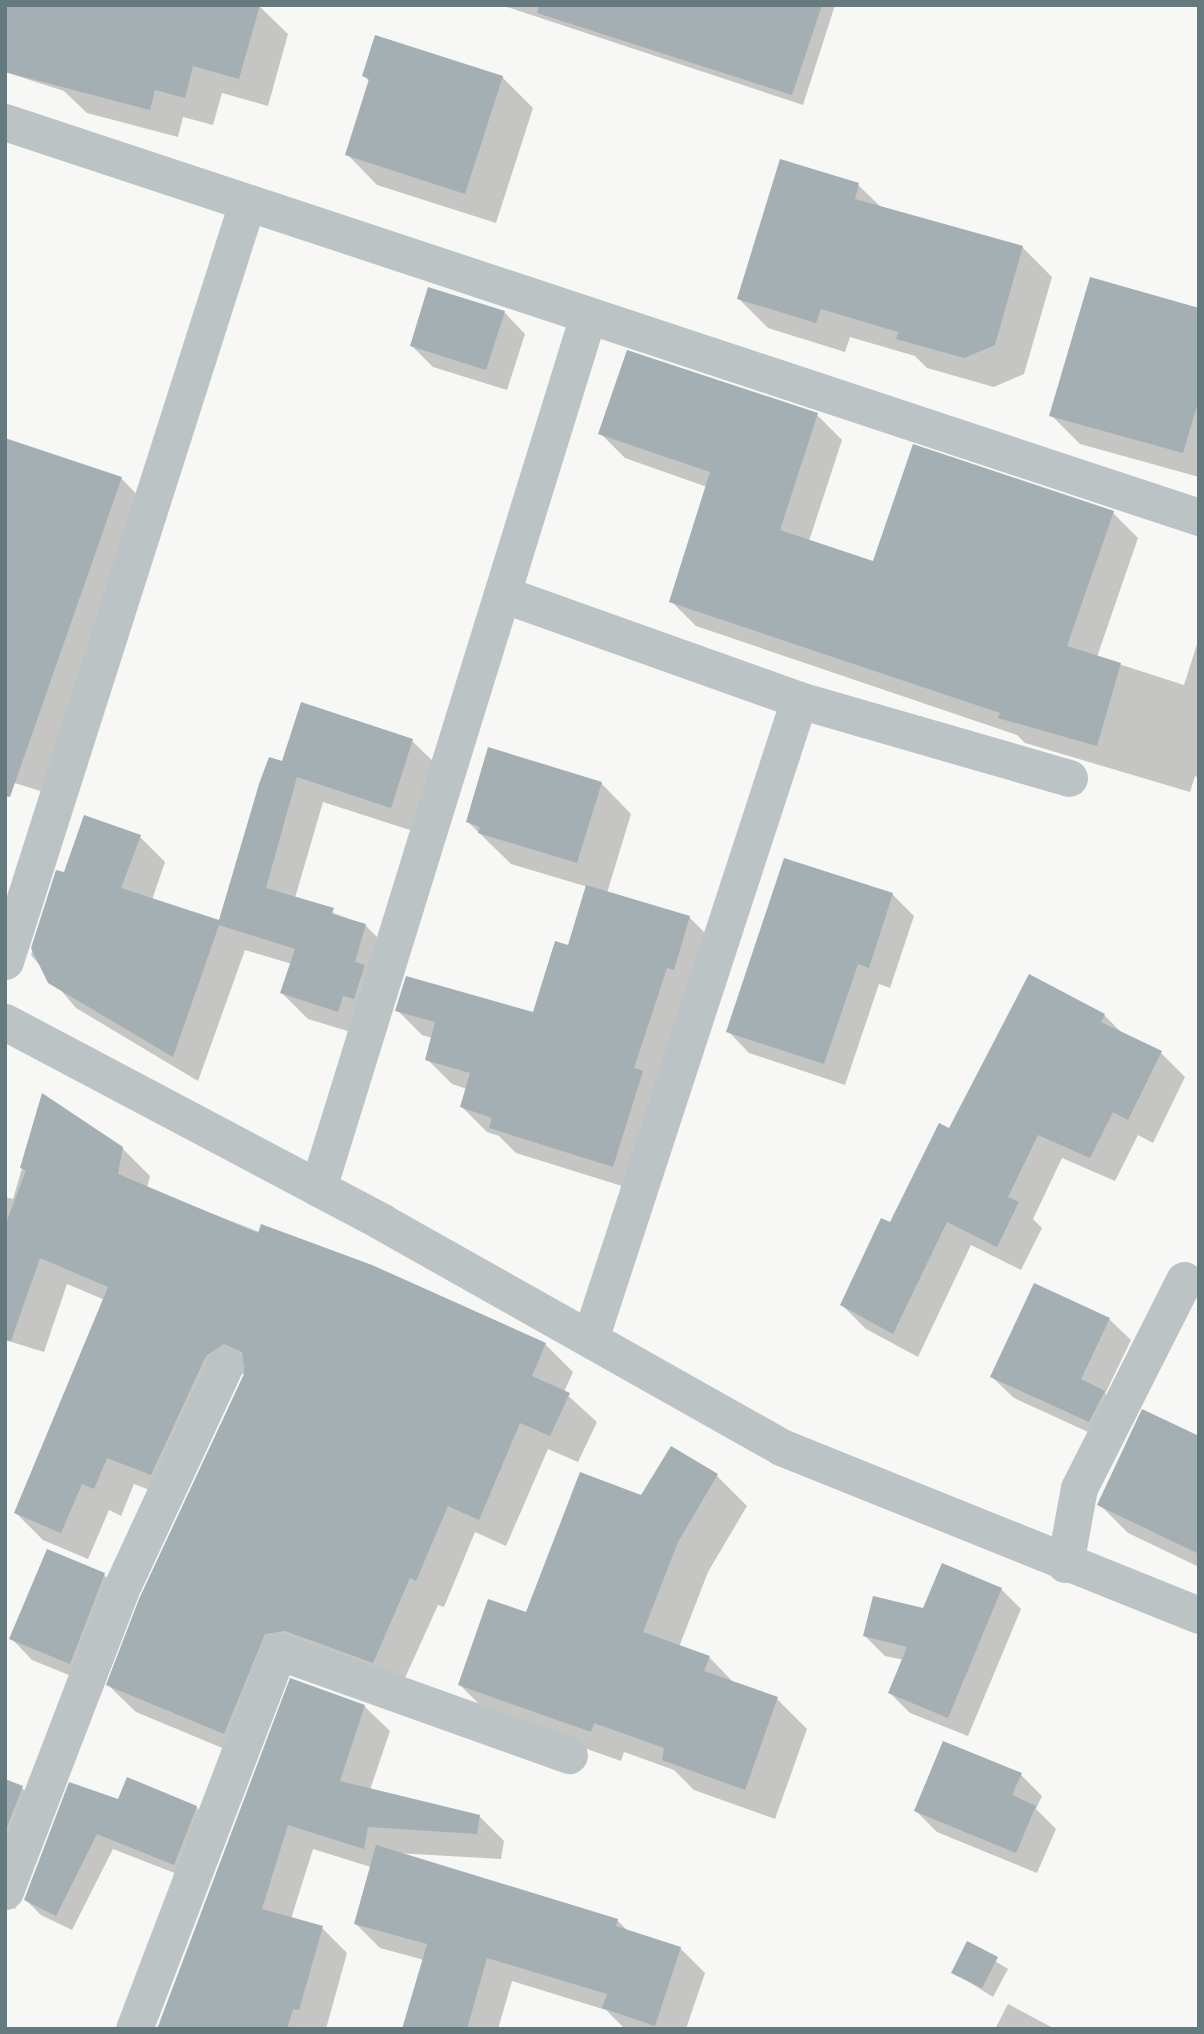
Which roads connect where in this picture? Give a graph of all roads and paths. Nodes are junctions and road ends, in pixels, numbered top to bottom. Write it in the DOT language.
graph roads {
  1 [pos="5,122"];
  2 [pos="247,203"];
  3 [pos="588,316"];
  4 [pos="1199,517"];
  5 [pos="502,594"];
  6 [pos="799,700"];
  7 [pos="1069,778"];
  8 [pos="5,961"];
  9 [pos="5,1022"];
  10 [pos="318,1188"];
  11 [pos="1184,1280"];
  12 [pos="590,1339"];
  13 [pos="225,1365"];
  14 [pos="1065,1564"];
  15 [pos="1199,1615"];
  16 [pos="569,1755"];
  17 [pos="5,1891"];
  18 [pos="134,2029"];
  1 -- 2 [label="street"];
  2 -- 3 [label="street"];
  2 -- 8 [label="street"];
  3 -- 4 [label="street"];
  3 -- 5 [label="street"];
  5 -- 6 [label="street"];
  5 -- 10 [label="street"];
  6 -- 7 [label="street"];
  6 -- 12 [label="street"];
  9 -- 10 [label="street"];
  10 -- 12 [label="street"];
  11 -- 14 [label="street"];
  12 -- 14 [label="street"];
  13 -- 17 [label="street"];
  14 -- 15 [label="street"];
  16 -- 18 [label="street"];
}
